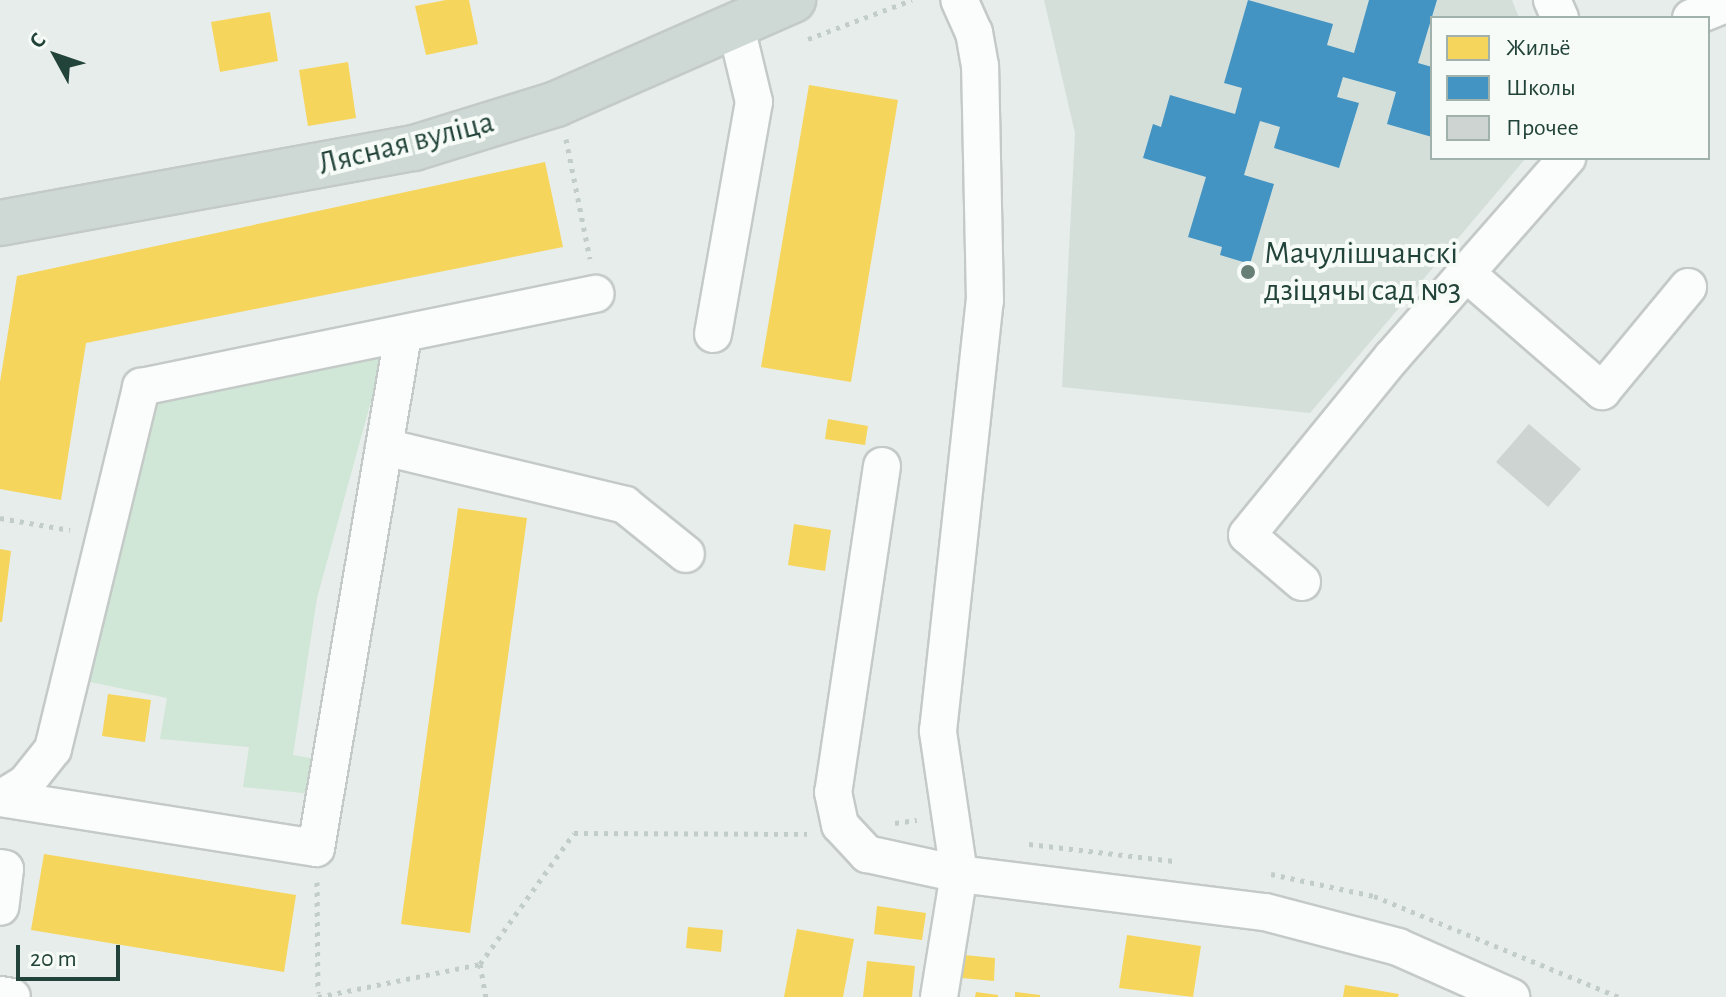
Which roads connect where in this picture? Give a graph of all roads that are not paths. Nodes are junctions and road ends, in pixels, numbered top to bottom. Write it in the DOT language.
graph roads {
  1 [pos="793,0"];
  2 [pos="959,0"];
  3 [pos="1726,4"];
  4 [pos="1696,16"];
  5 [pos="735,23"];
  6 [pos="1565,160"];
  7 [pos="0,223"];
  8 [pos="1467,274"];
  9 [pos="1688,287"];
  10 [pos="596,294"];
  11 [pos="713,334"];
  12 [pos="403,335"];
  13 [pos="384,447"];
  14 [pos="882,466"];
  15 [pos="686,554"];
  16 [pos="1302,582"];
  17 [pos="1,798"];
  18 [pos="0,868"];
  19 [pos="959,874"];
  20 [pos="0,907"];
  21 [pos="0,995"];
  22 [pos="12,997"];
  23 [pos="939,997"];
  24 [pos="1511,997"];
  1 -- 5 [label="main road, Лясная вуліца"];
  2 -- 19 [label="street"];
  3 -- 4 [label="street"];
  5 -- 7 [label="main road, Лясная вуліца"];
  5 -- 11 [label="street"];
  6 -- 8 [label="street"];
  8 -- 9 [label="street"];
  8 -- 16 [label="street"];
  10 -- 12 [label="street"];
  12 -- 13 [label="street"];
  12 -- 17 [label="street"];
  13 -- 15 [label="street"];
  13 -- 17 [label="street"];
  14 -- 19 [label="street"];
  18 -- 20 [label="street"];
  19 -- 23 [label="street"];
  19 -- 24 [label="street"];
  21 -- 22 [label="street"];
}
